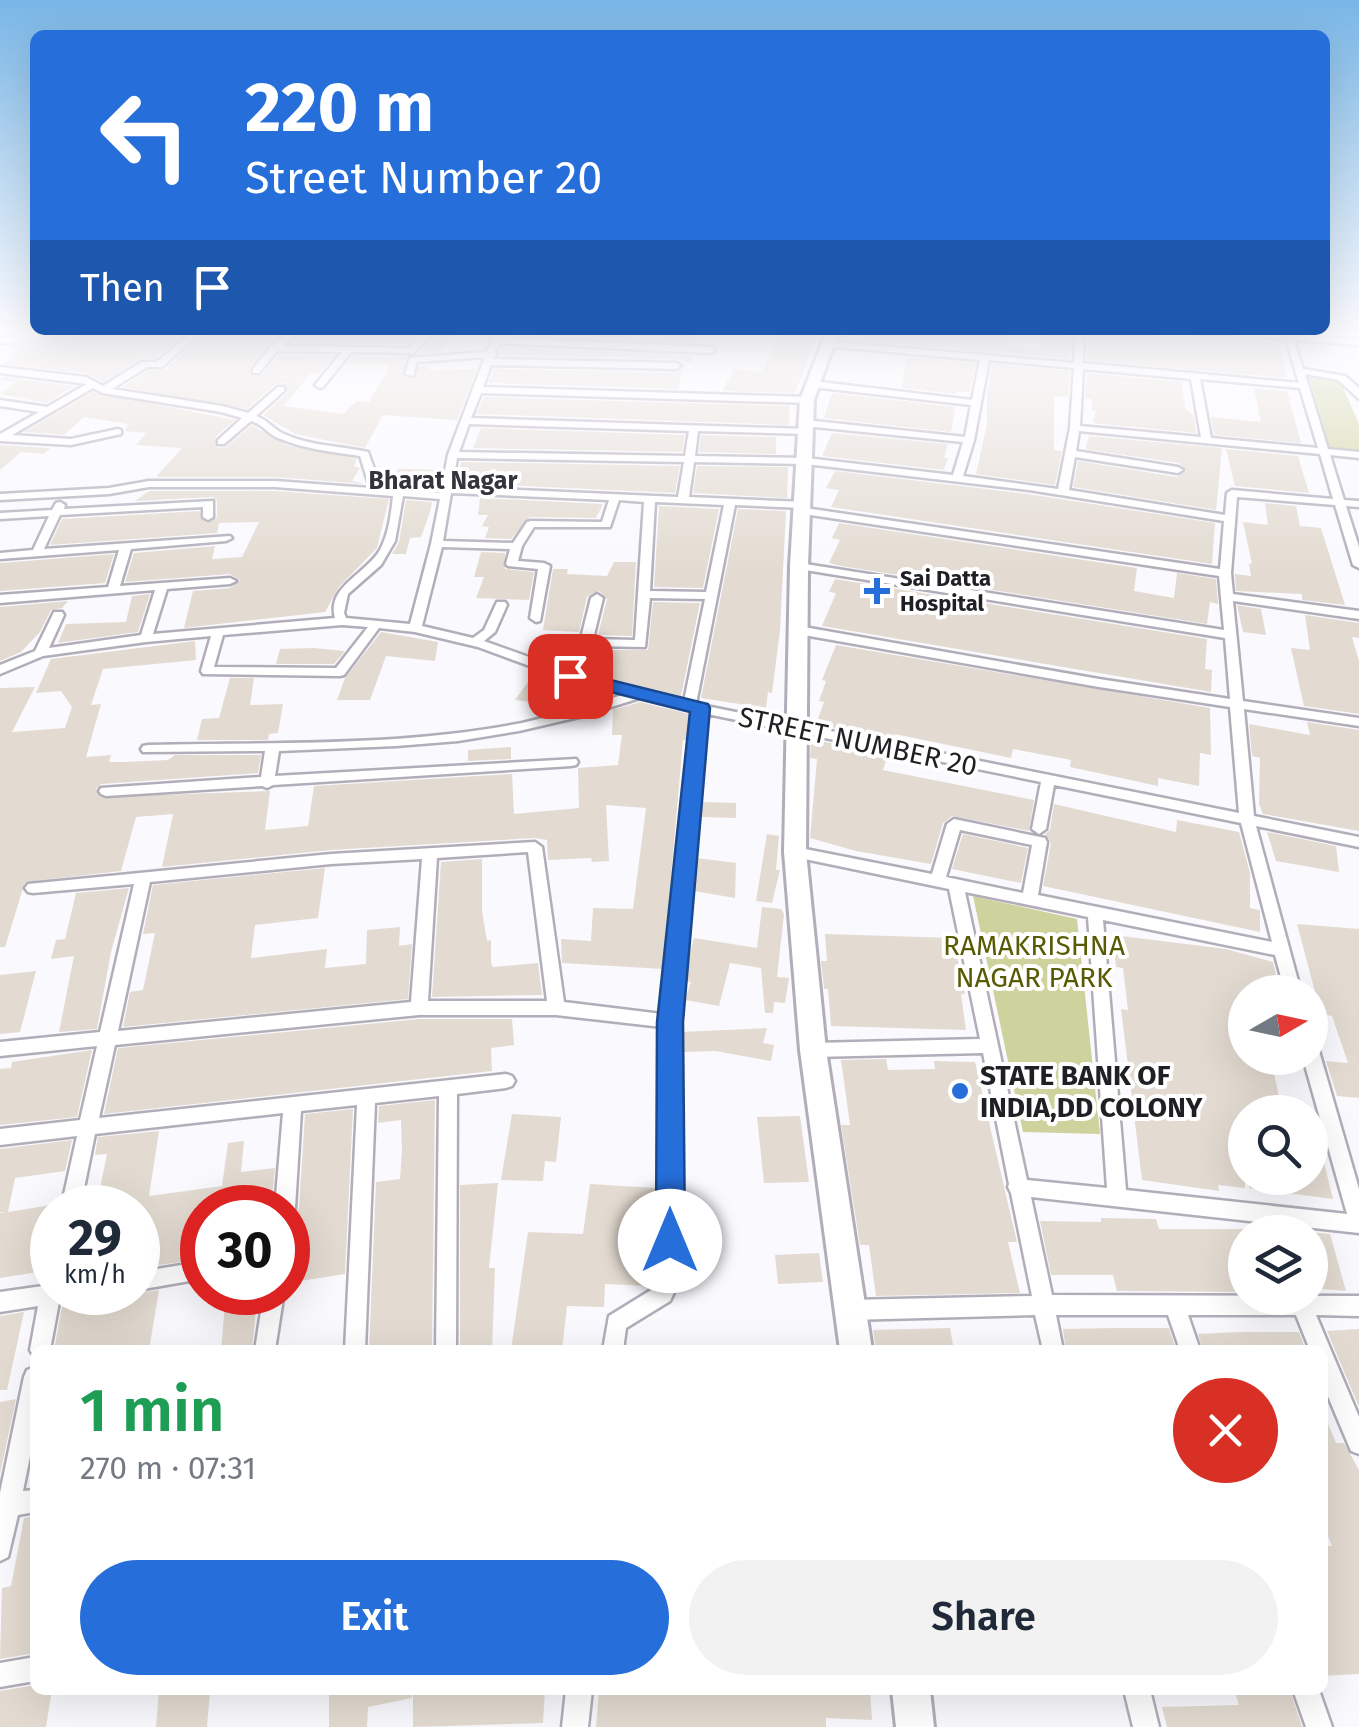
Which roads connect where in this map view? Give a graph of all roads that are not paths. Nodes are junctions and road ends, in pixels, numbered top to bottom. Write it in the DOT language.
graph roads {
  1 [pos="47,411"];
  2 [pos="219,411"];
  3 [pos="254,411"];
  4 [pos="470,411"];
  5 [pos="807,411"];
  6 [pos="975,411"];
  7 [pos="1076,411"];
  8 [pos="1201,411"];
  9 [pos="1311,411"];
  10 [pos="248,416"];
  11 [pos="465,421"];
  12 [pos="694,426"];
  13 [pos="805,427"];
  14 [pos="1075,428"];
  15 [pos="118,432"];
  16 [pos="0,438"];
  17 [pos="970,440"];
  18 [pos="1207,441"];
  19 [pos="221,442"];
  20 [pos="1322,451"];
  21 [pos="1070,453"];
  22 [pos="453,455"];
  23 [pos="1359,455"];
  24 [pos="686,461"];
  25 [pos="806,461"];
  26 [pos="1178,470"];
  27 [pos="957,478"];
  28 [pos="376,490"];
  29 [pos="1063,492"];
  30 [pos="66,493"];
  31 [pos="444,493"];
  32 [pos="398,496"];
  33 [pos="615,497"];
  34 [pos="0,498"];
  35 [pos="650,498"];
  36 [pos="682,500"];
  37 [pos="730,502"];
  38 [pos="1339,502"];
  39 [pos="1359,504"];
  40 [pos="804,508"];
  41 [pos="56,512"];
  42 [pos="0,516"];
  43 [pos="208,517"];
  44 [pos="1230,520"];
  45 [pos="226,538"];
  46 [pos="437,544"];
  47 [pos="126,546"];
  48 [pos="516,546"];
  49 [pos="37,553"];
  50 [pos="0,556"];
  51 [pos="1359,565"];
  52 [pos="799,566"];
  53 [pos="1226,572"];
  54 [pos="230,582"];
  55 [pos="162,586"];
  56 [pos="113,591"];
  57 [pos="645,594"];
  58 [pos="712,596"];
  59 [pos="1227,597"];
  60 [pos="597,598"];
  61 [pos="0,599"];
  62 [pos="501,604"];
  63 [pos="1359,614"];
  64 [pos="58,615"];
  65 [pos="536,618"];
  66 [pos="342,621"];
  67 [pos="377,623"];
  68 [pos="415,628"];
  69 [pos="798,630"];
  70 [pos="218,632"];
  71 [pos="1230,635"];
  72 [pos="146,638"];
  73 [pos="475,642"];
  74 [pos="586,642"];
  75 [pos="40,653"];
  76 [pos="2,669"];
  77 [pos="570,676"];
  78 [pos="639,693"];
  79 [pos="1235,704"];
  80 [pos="695,707"];
  81 [pos="1359,722"];
  82 [pos="796,728"];
  83 [pos="273,745"];
  84 [pos="148,748"];
  85 [pos="571,762"];
  86 [pos="1048,781"];
  87 [pos="267,783"];
  88 [pos="106,791"];
  89 [pos="1248,819"];
  90 [pos="1039,829"];
  91 [pos="1359,842"];
  92 [pos="795,852"];
  93 [pos="430,853"];
  94 [pos="143,877"];
  95 [pos="947,881"];
  96 [pos="34,888"];
  97 [pos="1030,898"];
  98 [pos="1094,912"];
  99 [pos="1281,950"];
  100 [pos="1288,975"];
  101 [pos="420,1008"];
  102 [pos="556,1008"];
  103 [pos="670,1022"];
  104 [pos="106,1036"];
  105 [pos="989,1046"];
  106 [pos="0,1049"];
  107 [pos="812,1050"];
  108 [pos="1317,1075"];
  109 [pos="506,1081"];
  110 [pos="448,1088"];
  111 [pos="366,1095"];
  112 [pos="293,1103"];
  113 [pos="87,1125"];
  114 [pos="0,1137"];
  115 [pos="75,1185"];
  116 [pos="288,1185"];
  117 [pos="1017,1186"];
  118 [pos="1117,1198"];
  119 [pos="1359,1223"];
  120 [pos="30,1297"];
  121 [pos="0,1302"];
  122 [pos="1174,1304"];
  123 [pos="1042,1305"];
  124 [pos="1228,1305"];
  125 [pos="1328,1306"];
  126 [pos="1359,1306"];
  127 [pos="849,1310"];
  128 [pos="50,1315"];
  129 [pos="270,1315"];
  130 [pos="1306,1315"];
  131 [pos="41,1345"];
  132 [pos="266,1345"];
  133 [pos="355,1345"];
  134 [pos="446,1345"];
  135 [pos="614,1345"];
  136 [pos="855,1345"];
  137 [pos="1052,1345"];
  138 [pos="1188,1345"];
  139 [pos="1318,1345"];
  140 [pos="1328,1370"];
  141 [pos="30,1398"];
  142 [pos="1359,1443"];
  143 [pos="30,1502"];
  144 [pos="5,1505"];
  145 [pos="0,1550"];
  146 [pos="30,1670"];
  147 [pos="0,1675"];
  148 [pos="578,1695"];
  149 [pos="912,1695"];
  150 [pos="1137,1695"];
  151 [pos="1308,1695"];
  152 [pos="574,1727"];
  153 [pos="915,1727"];
  154 [pos="1146,1727"];
  155 [pos="1319,1727"];
  1 -- 16 [label="street"];
  2 -- 10 [label="street"];
  3 -- 10 [label="street"];
  4 -- 11 [label="street"];
  5 -- 13 [label="street"];
  6 -- 17 [label="street"];
  7 -- 14 [label="street"];
  8 -- 18 [label="street"];
  9 -- 20 [label="street"];
  10 -- 19 [label="street"];
  10 -- 28 [label="street"];
  11 -- 12 [label="street"];
  11 -- 22 [label="street"];
  12 -- 13 [label="street"];
  12 -- 24 [label="street"];
  13 -- 17 [label="street"];
  13 -- 25 [label="street"];
  14 -- 18 [label="street"];
  14 -- 21 [label="street"];
  15 -- 16 [label="street"];
  17 -- 27 [label="street"];
  18 -- 20 [label="street"];
  20 -- 23 [label="street"];
  20 -- 38 [label="street"];
  21 -- 26 [label="street"];
  21 -- 29 [label="street"];
  22 -- 24 [label="street"];
  22 -- 31 [label="street"];
  24 -- 25 [label="street"];
  24 -- 36 [label="street"];
  25 -- 27 [label="street"];
  25 -- 40 [label="street"];
  27 -- 29 [label="street"];
  28 -- 30 [label="street"];
  28 -- 32 [label="street"];
  29 -- 44 [label="street"];
  30 -- 34 [label="street"];
  30 -- 41 [label="street"];
  31 -- 32 [label="street"];
  31 -- 33 [label="street"];
  31 -- 46 [label="street"];
  32 -- 66 [label="street"];
  33 -- 35 [label="street"];
  33 -- 48 [label="street"];
  35 -- 36 [label="street"];
  35 -- 57 [label="street"];
  36 -- 37 [label="street"];
  37 -- 40 [label="street"];
  37 -- 58 [label="street"];
  38 -- 39 [label="street"];
  38 -- 44 [label="street"];
  38 -- 51 [label="street"];
  40 -- 52 [label="street"];
  40 -- 53 [label="street"];
  41 -- 42 [label="street"];
  41 -- 43 [label="street"];
  41 -- 49 [label="street"];
  44 -- 53 [label="street"];
  45 -- 47 [label="street"];
  46 -- 48 [label="street"];
  46 -- 68 [label="street"];
  47 -- 49 [label="street"];
  47 -- 56 [label="street"];
  48 -- 65 [label="street"];
  49 -- 50 [label="street"];
  52 -- 69 [label="street"];
  52 -- 71 [label="street"];
  53 -- 59 [label="street"];
  54 -- 55 [label="street"];
  55 -- 56 [label="street"];
  55 -- 72 [label="street"];
  56 -- 61 [label="street"];
  57 -- 58 [label="street"];
  57 -- 74 [label="street"];
  58 -- 80 [label="street"];
  59 -- 63 [label="street"];
  59 -- 71 [label="street"];
  60 -- 74 [label="street"];
  62 -- 73 [label="street"];
  64 -- 75 [label="street"];
  66 -- 67 [label="street, STREET NUMBER 20"];
  66 -- 70 [label="street, STREET NUMBER 20"];
  67 -- 68 [label="street, STREET NUMBER 20"];
  67 -- 70 [label="street"];
  68 -- 73 [label="street, STREET NUMBER 20"];
  69 -- 79 [label="street"];
  69 -- 82 [label="street"];
  70 -- 72 [label="street, STREET NUMBER 20"];
  71 -- 79 [label="street"];
  72 -- 75 [label="street, STREET NUMBER 20"];
  73 -- 77 [label="street, STREET NUMBER 20"];
  74 -- 77 [label="street"];
  75 -- 76 [label="street, STREET NUMBER 20"];
  77 -- 78 [label="street, STREET NUMBER 20"];
  78 -- 80 [label="street, STREET NUMBER 20"];
  78 -- 83 [label="street"];
  79 -- 81 [label="street"];
  79 -- 89 [label="street"];
  80 -- 82 [label="street, STREET NUMBER 20"];
  80 -- 103 [label="street"];
  82 -- 86 [label="street, STREET NUMBER 20"];
  82 -- 92 [label="street"];
  83 -- 84 [label="street"];
  83 -- 87 [label="street"];
  85 -- 87 [label="street"];
  86 -- 89 [label="street, STREET NUMBER 20"];
  86 -- 90 [label="street"];
  87 -- 88 [label="street"];
  89 -- 91 [label="street, STREET NUMBER 20"];
  89 -- 99 [label="street"];
  92 -- 95 [label="street"];
  92 -- 107 [label="street"];
  93 -- 94 [label="street"];
  93 -- 101 [label="street"];
  93 -- 102 [label="street"];
  94 -- 96 [label="street"];
  94 -- 104 [label="street"];
  95 -- 97 [label="street"];
  95 -- 97 [label="street"];
  95 -- 105 [label="street"];
  97 -- 98 [label="street"];
  98 -- 99 [label="street"];
  98 -- 118 [label="street"];
  99 -- 100 [label="street"];
  101 -- 102 [label="street"];
  101 -- 104 [label="street"];
  102 -- 103 [label="street"];
  103 -- 135 [label="street"];
  104 -- 106 [label="street"];
  104 -- 113 [label="street"];
  105 -- 107 [label="street"];
  105 -- 117 [label="street"];
  107 -- 127 [label="street"];
  108 -- 119 [label="street"];
  109 -- 110 [label="street"];
  110 -- 111 [label="street"];
  110 -- 134 [label="street"];
  111 -- 112 [label="street"];
  111 -- 133 [label="street"];
  112 -- 113 [label="street"];
  112 -- 116 [label="street"];
  113 -- 114 [label="street"];
  113 -- 115 [label="street"];
  117 -- 118 [label="street"];
  117 -- 123 [label="street"];
  118 -- 119 [label="street"];
  120 -- 121 [label="street"];
  122 -- 123 [label="street"];
  122 -- 124 [label="street"];
  122 -- 138 [label="street"];
  123 -- 127 [label="street"];
  123 -- 137 [label="street"];
  125 -- 126 [label="street"];
  127 -- 136 [label="street"];
  128 -- 131 [label="street"];
  129 -- 132 [label="street"];
  130 -- 139 [label="street"];
  140 -- 142 [label="street"];
  141 -- 144 [label="street"];
  143 -- 144 [label="street"];
  144 -- 145 [label="street"];
  146 -- 147 [label="street"];
  148 -- 152 [label="street"];
  149 -- 153 [label="street"];
  150 -- 154 [label="street"];
  151 -- 155 [label="street"];
}
